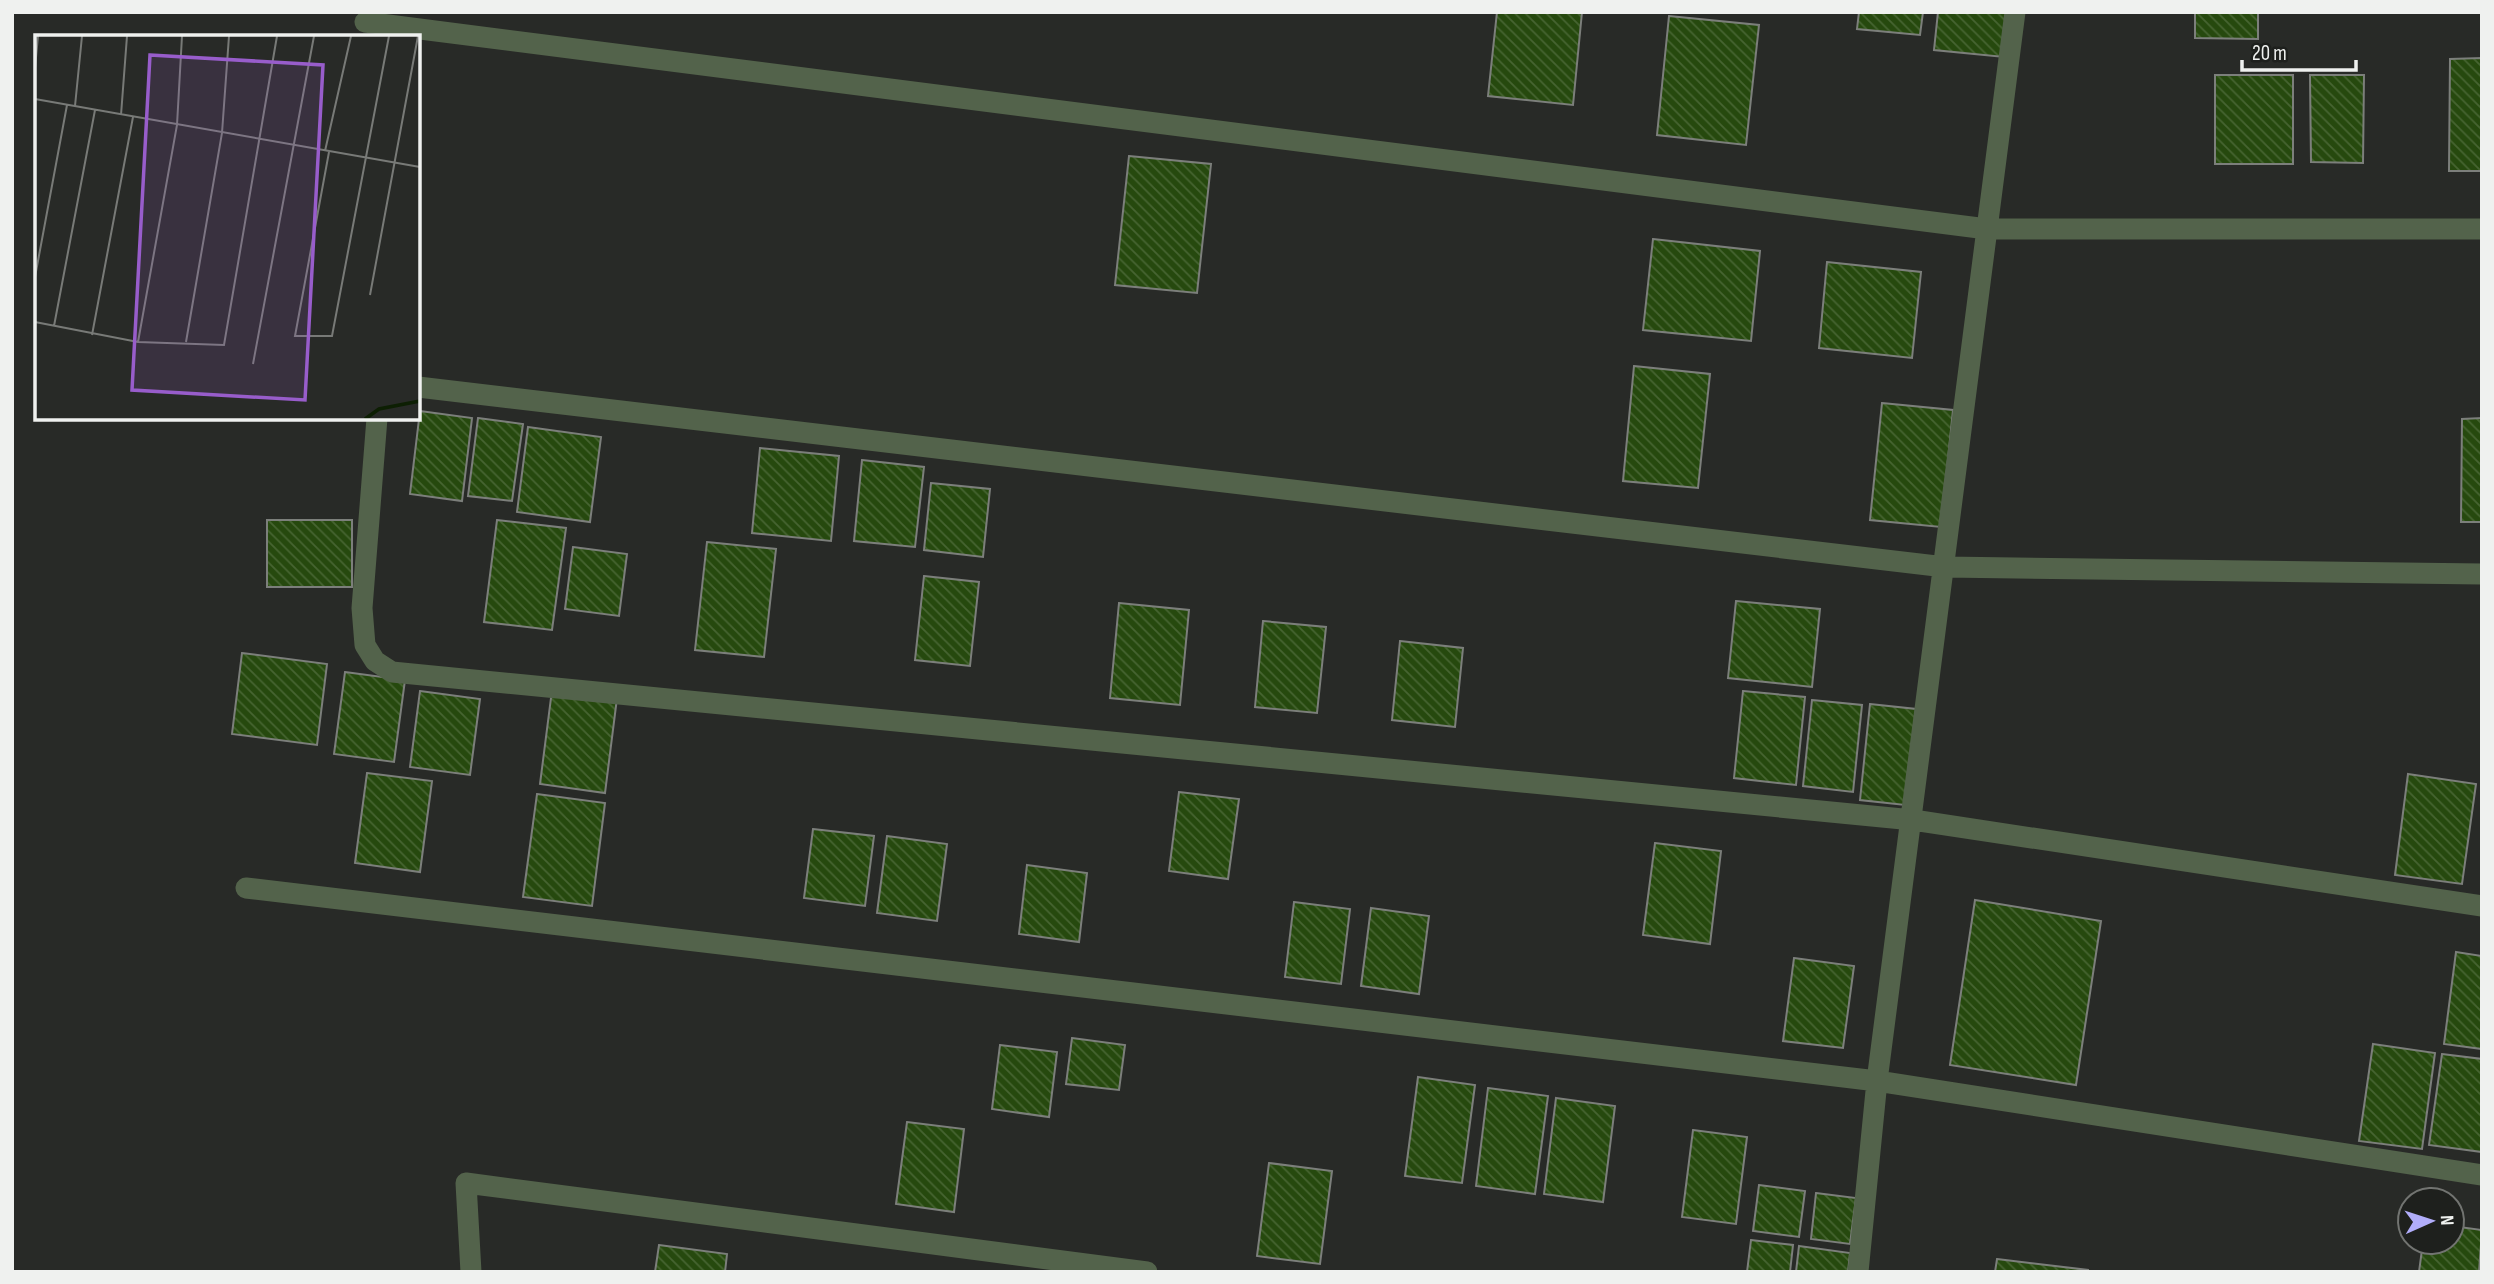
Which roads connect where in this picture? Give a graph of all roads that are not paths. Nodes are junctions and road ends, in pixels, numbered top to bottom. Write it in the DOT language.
graph roads {
  1 [pos="2015,12"];
  2 [pos="366,24"];
  3 [pos="1987,229"];
  4 [pos="2482,229"];
  5 [pos="420,387"];
  6 [pos="377,420"];
  7 [pos="1945,568"];
  8 [pos="2482,574"];
  9 [pos="1913,820"];
  10 [pos="246,888"];
  11 [pos="2482,906"];
  12 [pos="1877,1082"];
  13 [pos="2482,1175"];
  14 [pos="471,1272"];
  15 [pos="1147,1272"];
  16 [pos="1858,1272"];
  1 -- 3 [label="street"];
  2 -- 3 [label="street"];
  3 -- 4 [label="street"];
  3 -- 7 [label="street"];
  5 -- 7 [label="street"];
  6 -- 9 [label="street"];
  7 -- 8 [label="street"];
  7 -- 9 [label="street"];
  9 -- 11 [label="street"];
  9 -- 12 [label="street"];
  10 -- 12 [label="street"];
  12 -- 13 [label="street"];
  12 -- 16 [label="street"];
  14 -- 15 [label="street"];
}
